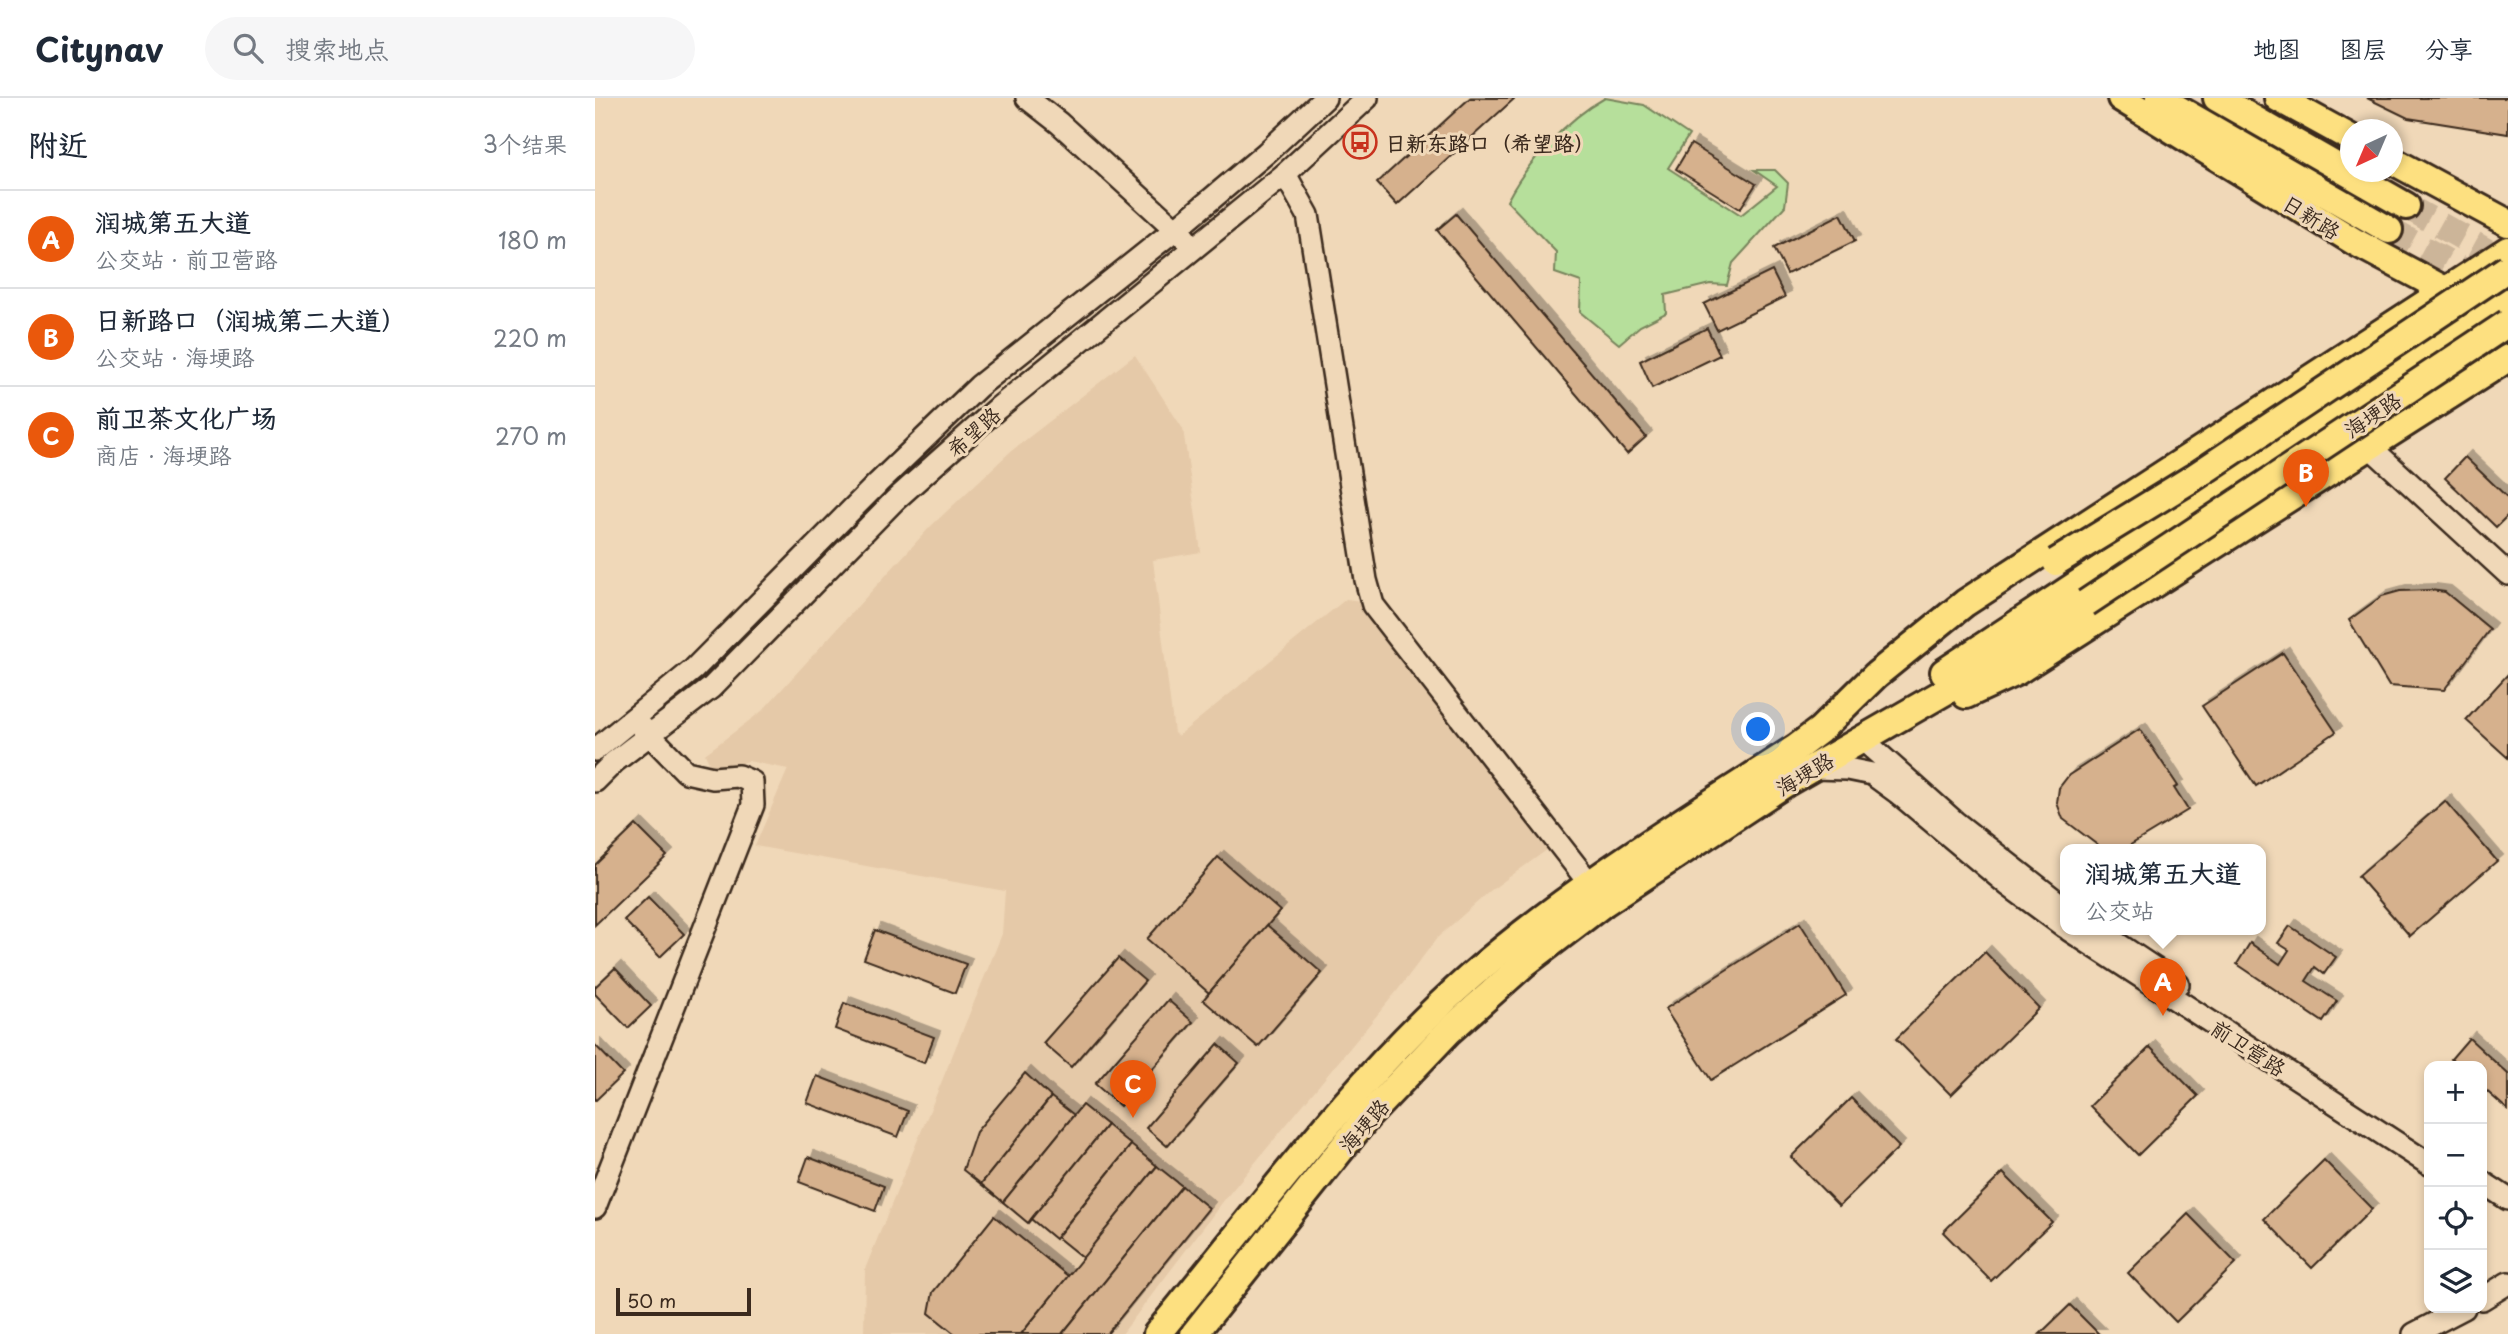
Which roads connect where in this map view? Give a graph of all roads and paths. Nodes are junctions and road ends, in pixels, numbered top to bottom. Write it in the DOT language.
graph roads {
  1 [pos="1027,98"];
  2 [pos="1325,98"];
  3 [pos="1367,98"];
  4 [pos="2121,98"];
  5 [pos="2159,98"];
  6 [pos="2217,98"];
  7 [pos="2278,98"];
  8 [pos="2340,132"];
  9 [pos="2403,166"];
  10 [pos="1285,174"];
  11 [pos="2406,205"];
  12 [pos="2508,223"];
  13 [pos="1177,228"];
  14 [pos="2389,230"];
  15 [pos="1195,249"];
  16 [pos="2508,250"];
  17 [pos="2508,268"];
  18 [pos="2447,291"];
  19 [pos="2508,297"];
  20 [pos="2501,321"];
  21 [pos="2508,358"];
  22 [pos="2369,446"];
  23 [pos="2508,574"];
  24 [pos="634,718"];
  25 [pos="1820,730"];
  26 [pos="651,736"];
  27 [pos="1861,738"];
  28 [pos="595,750"];
  29 [pos="1814,768"];
  30 [pos="595,781"];
  31 [pos="1590,884"];
  32 [pos="2060,904"];
  33 [pos="2060,924"];
  34 [pos="2076,935"];
  35 [pos="2105,935"];
  36 [pos="2424,1145"];
  37 [pos="2424,1161"];
  38 [pos="2487,1185"];
  39 [pos="2508,1199"];
  40 [pos="2487,1201"];
  41 [pos="595,1207"];
  42 [pos="2508,1214"];
  43 [pos="2508,1283"];
  44 [pos="2487,1296"];
  45 [pos="2455,1313"];
  46 [pos="1157,1334"];
  47 [pos="1194,1334"];
  48 [pos="2414,1334"];
  1 -- 13 [label="street"];
  2 -- 13 [label="street, 希望路"];
  3 -- 10 [label="street, 希望路"];
  4 -- 18 [label="main road, 日新路"];
  5 -- 14 [label="main road, 日新路"];
  6 -- 11 [label="main road"];
  7 -- 8 [label="main road"];
  9 -- 12 [label="main road"];
  10 -- 15 [label="street, 希望路"];
  10 -- 31 [label="street"];
  13 -- 15 [label="street"];
  13 -- 24 [label="street, 希望路"];
  15 -- 26 [label="street, 希望路"];
  16 -- 18 [label="main road"];
  17 -- 25 [label="main road, 海埂路, bridge"];
  18 -- 20 [label="main road, 日新路"];
  18 -- 25 [label="main road"];
  19 -- 20 [label="main road"];
  20 -- 27 [label="main road, 海埂路, bridge"];
  20 -- 27 [label="main road"];
  21 -- 22 [label="main road"];
  22 -- 23 [label="street"];
  22 -- 27 [label="main road"];
  24 -- 26 [label="street"];
  24 -- 28 [label="street, 希望路"];
  25 -- 31 [label="main road, 海埂路"];
  26 -- 30 [label="street, 希望路"];
  26 -- 41 [label="street"];
  27 -- 29 [label="main road, 海埂路"];
  27 -- 32 [label="street"];
  29 -- 33 [label="street, 前卫营路"];
  29 -- 47 [label="main road, 海埂路"];
  31 -- 46 [label="main road, 海埂路"];
  34 -- 37 [label="street, 前卫营路"];
  35 -- 36 [label="street, 前卫营路"];
  38 -- 39 [label="street"];
  40 -- 42 [label="street"];
  43 -- 44 [label="street"];
  45 -- 48 [label="street"];
}
